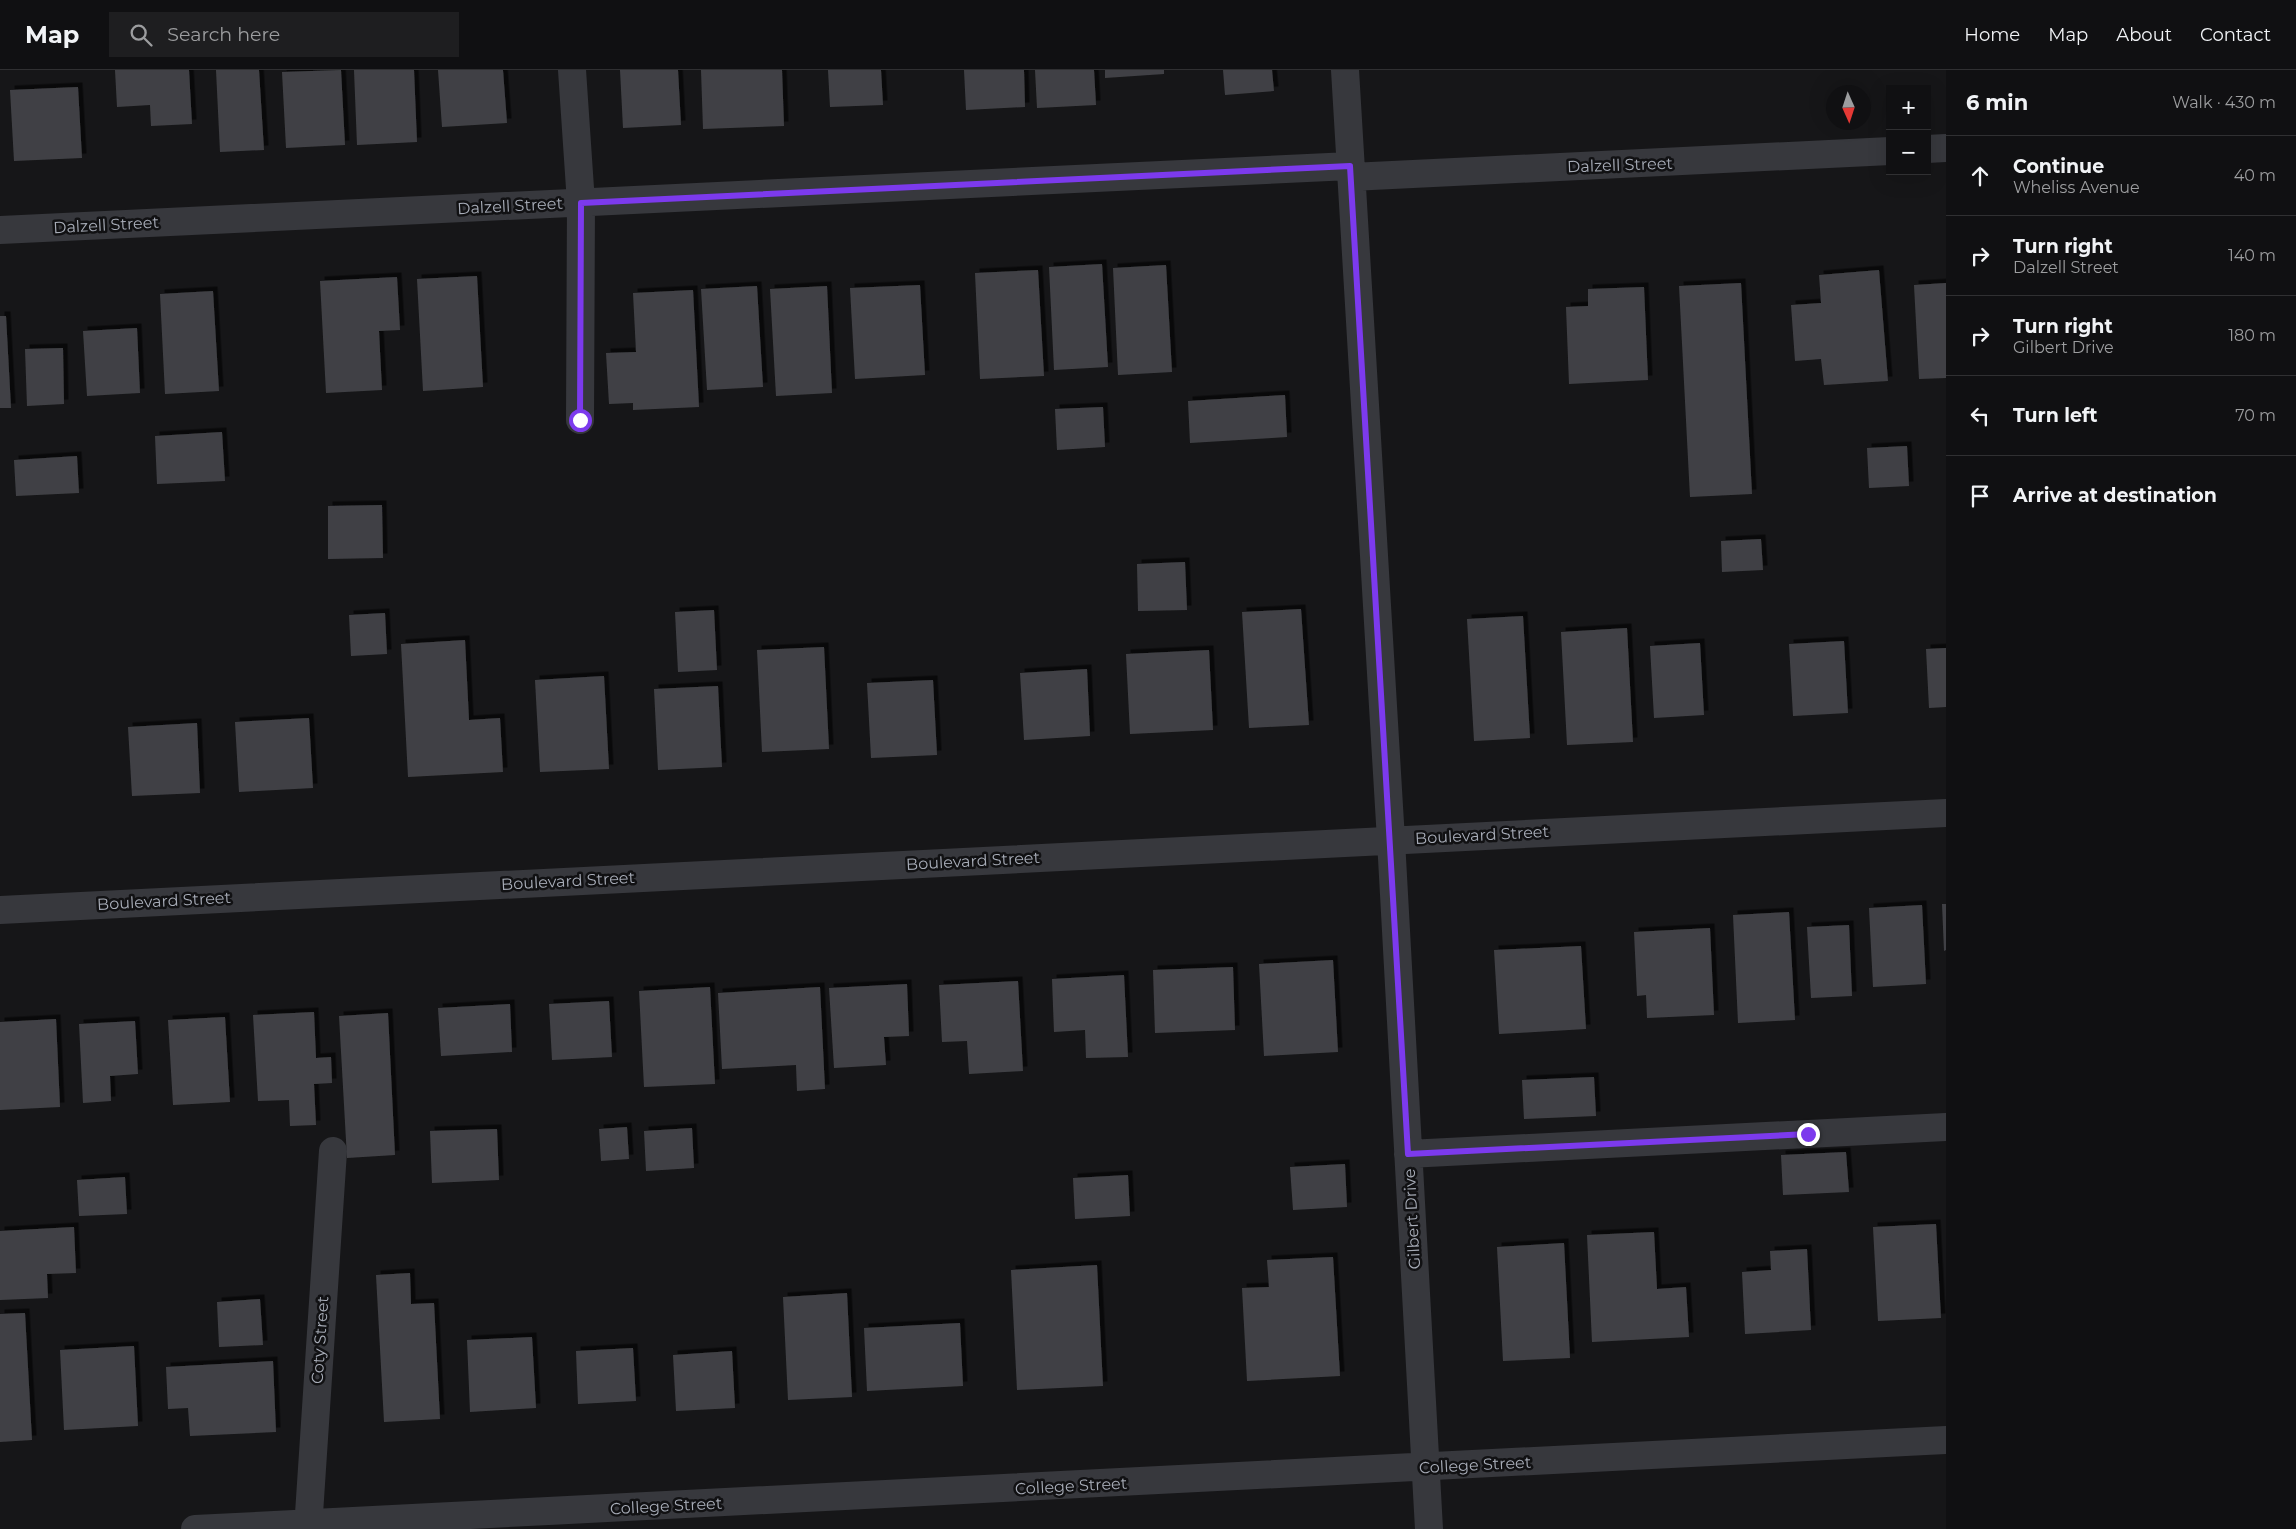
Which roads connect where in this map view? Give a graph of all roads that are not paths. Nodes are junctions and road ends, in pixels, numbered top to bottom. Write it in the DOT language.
graph roads {
  1 [pos="572,70"];
  2 [pos="1345,70"];
  3 [pos="1946,148"];
  4 [pos="1931,149"];
  5 [pos="1886,151"];
  6 [pos="1350,171"];
  7 [pos="581,203"];
  8 [pos="0,230"];
  9 [pos="580,420"];
  10 [pos="1946,813"];
  11 [pos="1391,840"];
  12 [pos="0,910"];
  13 [pos="1946,1127"];
  14 [pos="333,1151"];
  15 [pos="1408,1154"];
  16 [pos="1946,1440"];
  17 [pos="1425,1468"];
  18 [pos="308,1526"];
  19 [pos="195,1529"];
  20 [pos="1429,1529"];
  1 -- 7 [label="street"];
  2 -- 6 [label="street, Gilbert Drive"];
  3 -- 4 [label="street"];
  5 -- 6 [label="street, Dalzell Street"];
  6 -- 7 [label="street, Dalzell Street"];
  6 -- 11 [label="street, Gilbert Drive"];
  7 -- 8 [label="street, Dalzell Street"];
  7 -- 9 [label="street"];
  10 -- 11 [label="street, Boulevard Street"];
  11 -- 12 [label="street, Boulevard Street"];
  11 -- 15 [label="street, Gilbert Drive"];
  13 -- 15 [label="street"];
  14 -- 18 [label="street, Coty Street"];
  15 -- 17 [label="street, Gilbert Drive"];
  16 -- 17 [label="street, College Street"];
  17 -- 18 [label="street, College Street"];
  17 -- 20 [label="street, Gilbert Drive"];
  18 -- 19 [label="street, College Street"];
}
